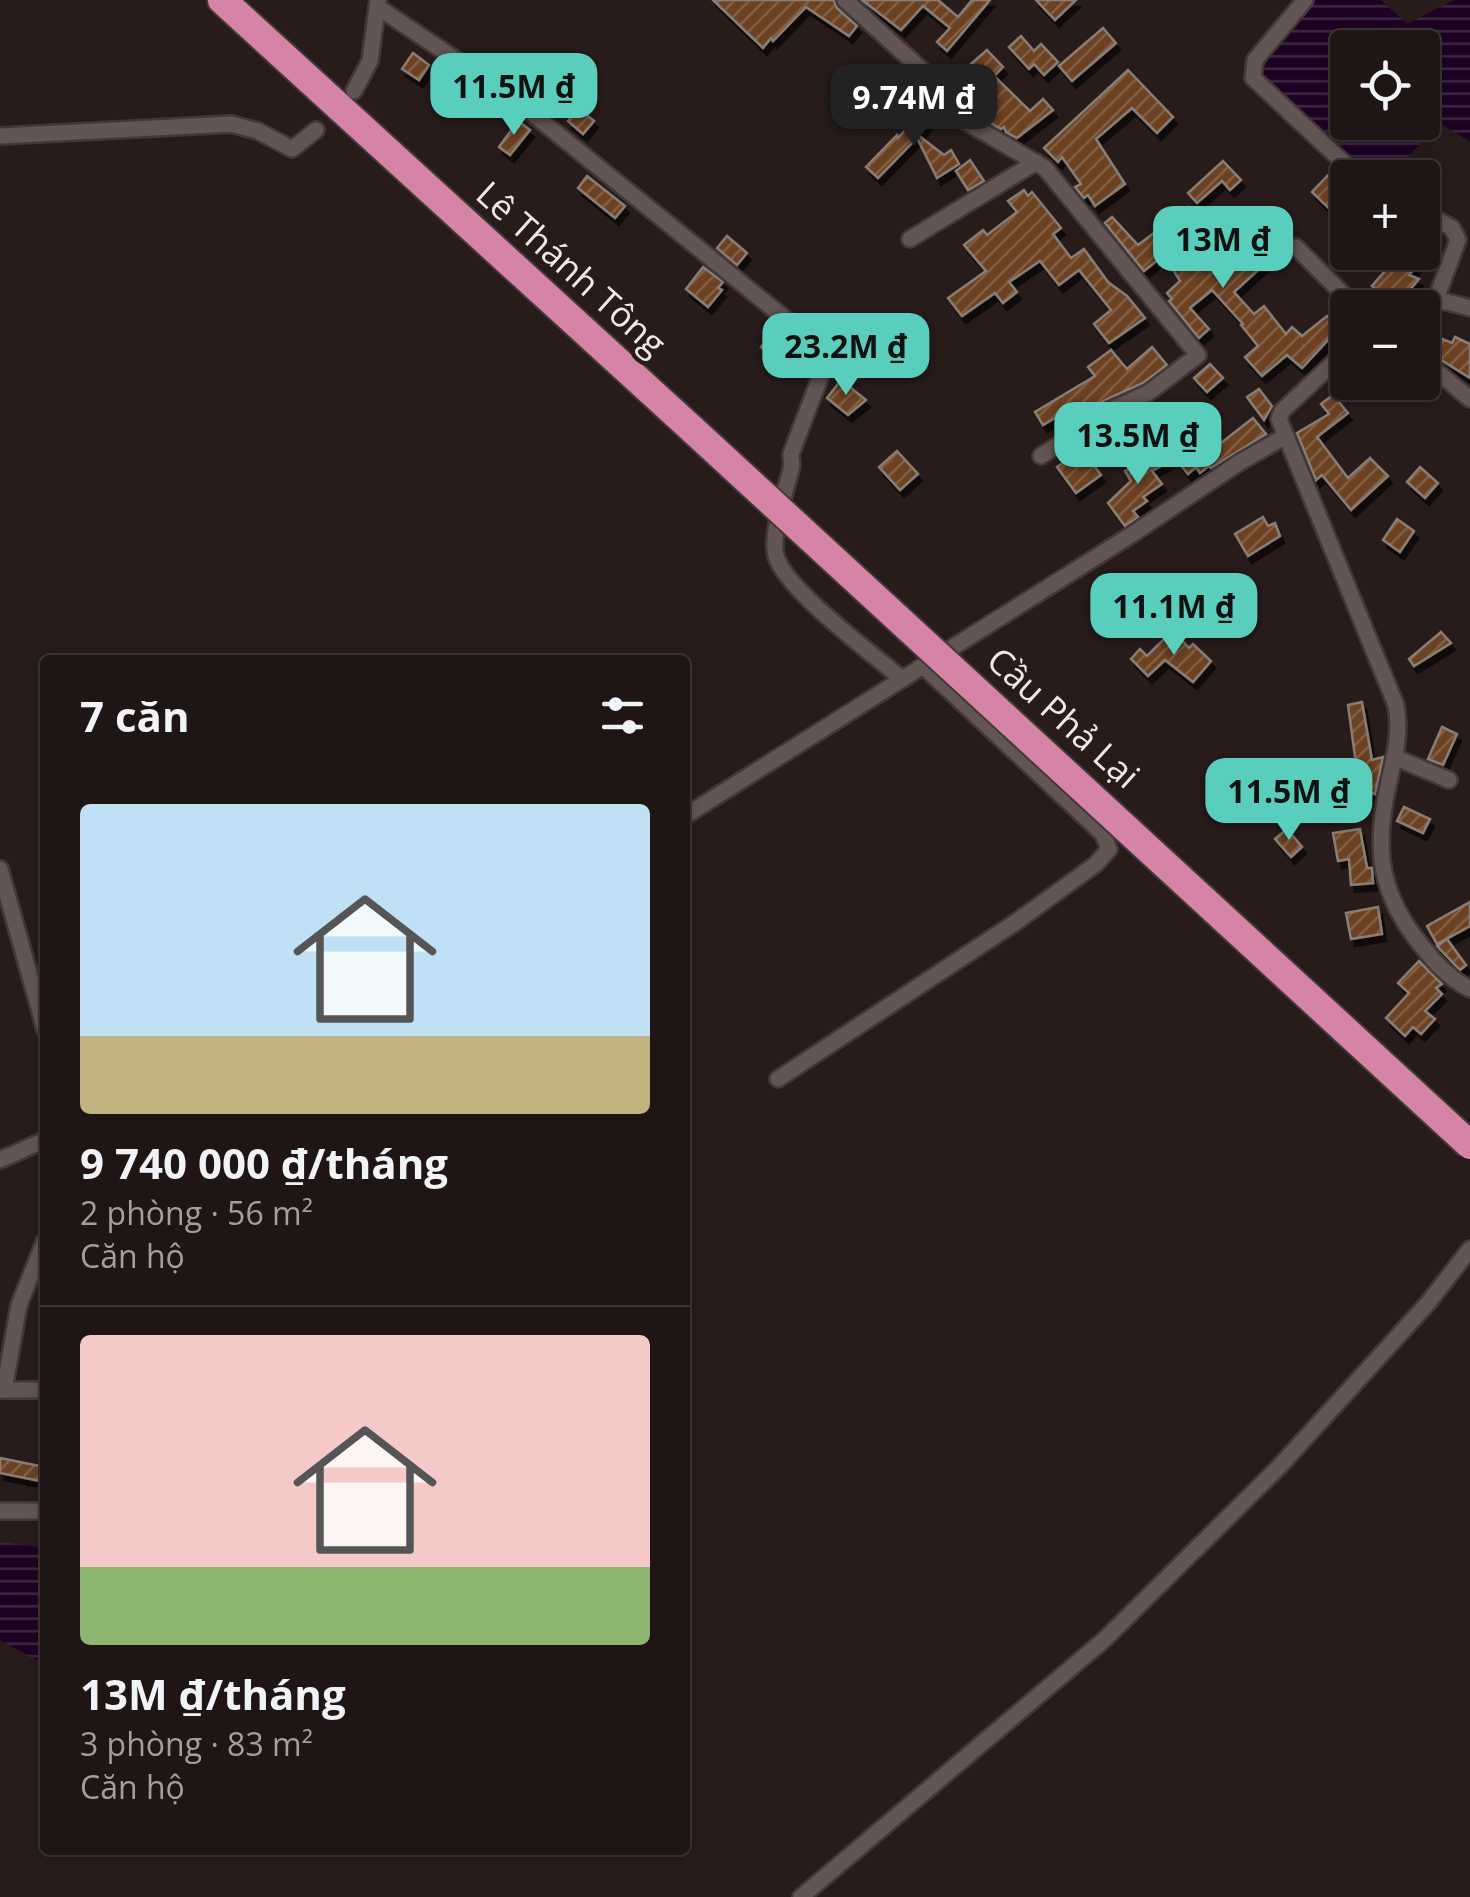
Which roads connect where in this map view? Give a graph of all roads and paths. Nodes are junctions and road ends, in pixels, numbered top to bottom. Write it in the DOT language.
graph roads {
  1 [pos="222,0"];
  2 [pos="845,0"];
  3 [pos="1305,0"];
  4 [pos="379,4"];
  5 [pos="354,90"];
  6 [pos="316,130"];
  7 [pos="0,136"];
  8 [pos="1341,160"];
  9 [pos="1036,162"];
  10 [pos="1440,221"];
  11 [pos="910,240"];
  12 [pos="1296,247"];
  13 [pos="1339,290"];
  14 [pos="1439,290"];
  15 [pos="1440,300"];
  16 [pos="1470,308"];
  17 [pos="1330,366"];
  18 [pos="1440,374"];
  19 [pos="1470,399"];
  20 [pos="692,430"];
  21 [pos="1284,438"];
  22 [pos="1041,456"];
  23 [pos="923,666"];
  24 [pos="902,679"];
  25 [pos="1394,757"];
  26 [pos="1448,780"];
  27 [pos="690,813"];
  28 [pos="0,869"];
  29 [pos="1470,989"];
  30 [pos="40,1012"];
  31 [pos="778,1079"];
  32 [pos="40,1142"];
  33 [pos="1470,1144"];
  34 [pos="0,1160"];
  35 [pos="1470,1249"];
  36 [pos="40,1253"];
  37 [pos="2,1390"];
  38 [pos="40,1390"];
  39 [pos="0,1511"];
  40 [pos="40,1511"];
  41 [pos="802,1897"];
  1 -- 20 [label="highway, Lê Thánh Tông"];
  2 -- 9 [label="street"];
  3 -- 8 [label="street"];
  4 -- 5 [label="street"];
  4 -- 24 [label="street"];
  6 -- 7 [label="street"];
  9 -- 11 [label="street"];
  9 -- 22 [label="street"];
  10 -- 14 [label="street"];
  12 -- 13 [label="street"];
  15 -- 16 [label="street"];
  17 -- 21 [label="street"];
  18 -- 19 [label="street"];
  20 -- 33 [label="highway, Cầu Phả Lại, bridge"];
  21 -- 23 [label="street"];
  21 -- 25 [label="street"];
  23 -- 24 [label="street"];
  23 -- 31 [label="street"];
  24 -- 27 [label="street"];
  25 -- 26 [label="street"];
  25 -- 29 [label="street"];
  28 -- 30 [label="street"];
  32 -- 34 [label="street"];
  35 -- 41 [label="street"];
  36 -- 37 [label="street"];
  37 -- 38 [label="street"];
  39 -- 40 [label="street"];
}
